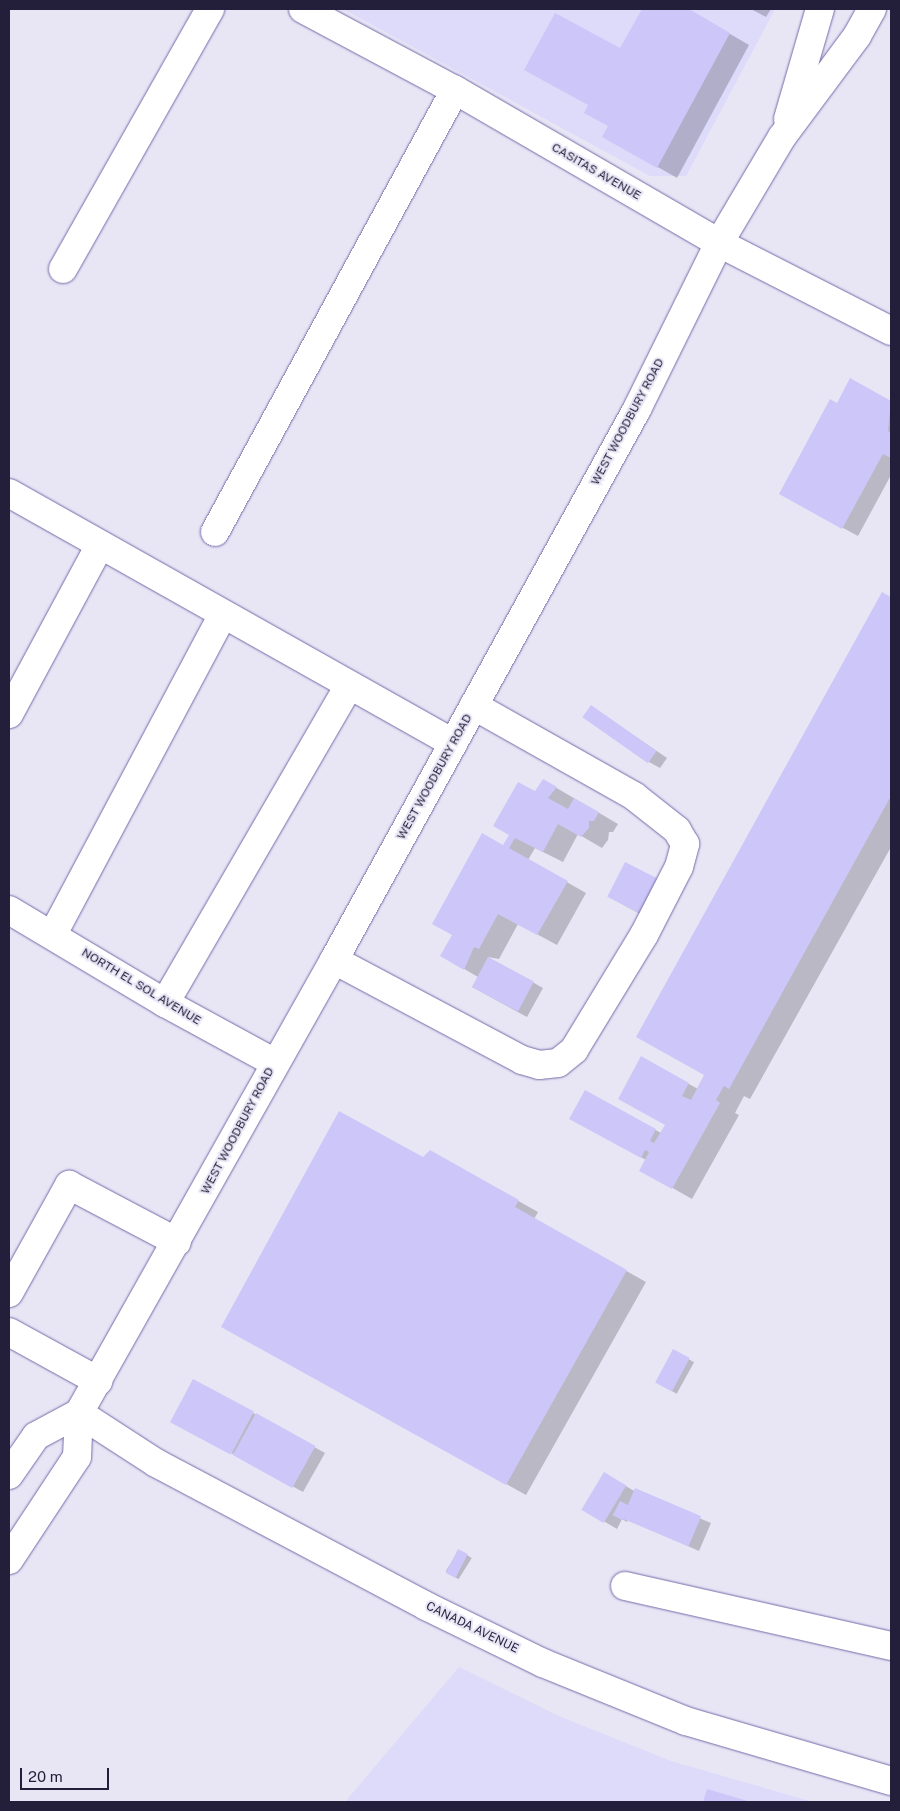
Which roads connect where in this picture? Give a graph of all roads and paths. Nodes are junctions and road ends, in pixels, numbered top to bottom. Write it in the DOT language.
graph roads {
  1 [pos="210,9"];
  2 [pos="303,9"];
  3 [pos="820,9"];
  4 [pos="872,9"];
  5 [pos="455,90"];
  6 [pos="782,137"];
  7 [pos="719,243"];
  8 [pos="63,269"];
  9 [pos="891,330"];
  10 [pos="9,493"];
  11 [pos="214,532"];
  12 [pos="100,545"];
  13 [pos="223,614"];
  14 [pos="349,685"];
  15 [pos="474,706"];
  16 [pos="9,714"];
  17 [pos="453,743"];
  18 [pos="9,910"];
  19 [pos="53,934"];
  20 [pos="334,960"];
  21 [pos="165,1003"];
  22 [pos="275,1063"];
  23 [pos="177,1242"];
  24 [pos="9,1293"];
  25 [pos="9,1332"];
  26 [pos="98,1381"];
  27 [pos="79,1413"];
  28 [pos="11,1467"];
  29 [pos="9,1560"];
  30 [pos="624,1586"];
  31 [pos="891,1646"];
  32 [pos="891,1780"];
  1 -- 8 [label="main road"];
  2 -- 5 [label="main road, CASITAS AVENUE"];
  3 -- 6 [label="main road, WEST WOODBURY ROAD"];
  4 -- 6 [label="main road, WEST WOODBURY ROAD"];
  5 -- 7 [label="main road, CASITAS AVENUE"];
  5 -- 11 [label="main road"];
  6 -- 7 [label="main road, WEST WOODBURY ROAD"];
  7 -- 9 [label="main road, CASITAS AVENUE"];
  7 -- 15 [label="main road, WEST WOODBURY ROAD"];
  10 -- 12 [label="main road"];
  12 -- 13 [label="main road"];
  12 -- 16 [label="main road"];
  13 -- 14 [label="main road"];
  13 -- 19 [label="main road"];
  14 -- 17 [label="main road"];
  14 -- 21 [label="main road"];
  15 -- 17 [label="main road, WEST WOODBURY ROAD"];
  15 -- 20 [label="main road"];
  17 -- 20 [label="main road, WEST WOODBURY ROAD"];
  18 -- 19 [label="main road, NORTH EL SOL AVENUE"];
  19 -- 21 [label="main road, NORTH EL SOL AVENUE"];
  20 -- 22 [label="main road, WEST WOODBURY ROAD"];
  21 -- 22 [label="main road, NORTH EL SOL AVENUE"];
  22 -- 23 [label="main road, WEST WOODBURY ROAD"];
  23 -- 24 [label="main road"];
  23 -- 26 [label="main road, WEST WOODBURY ROAD"];
  25 -- 26 [label="main road"];
  26 -- 27 [label="main road, WEST WOODBURY ROAD"];
  27 -- 28 [label="main road"];
  27 -- 29 [label="main road, WEST WOODBURY ROAD"];
  27 -- 32 [label="main road, CANADA AVENUE"];
  30 -- 31 [label="main road"];
}
